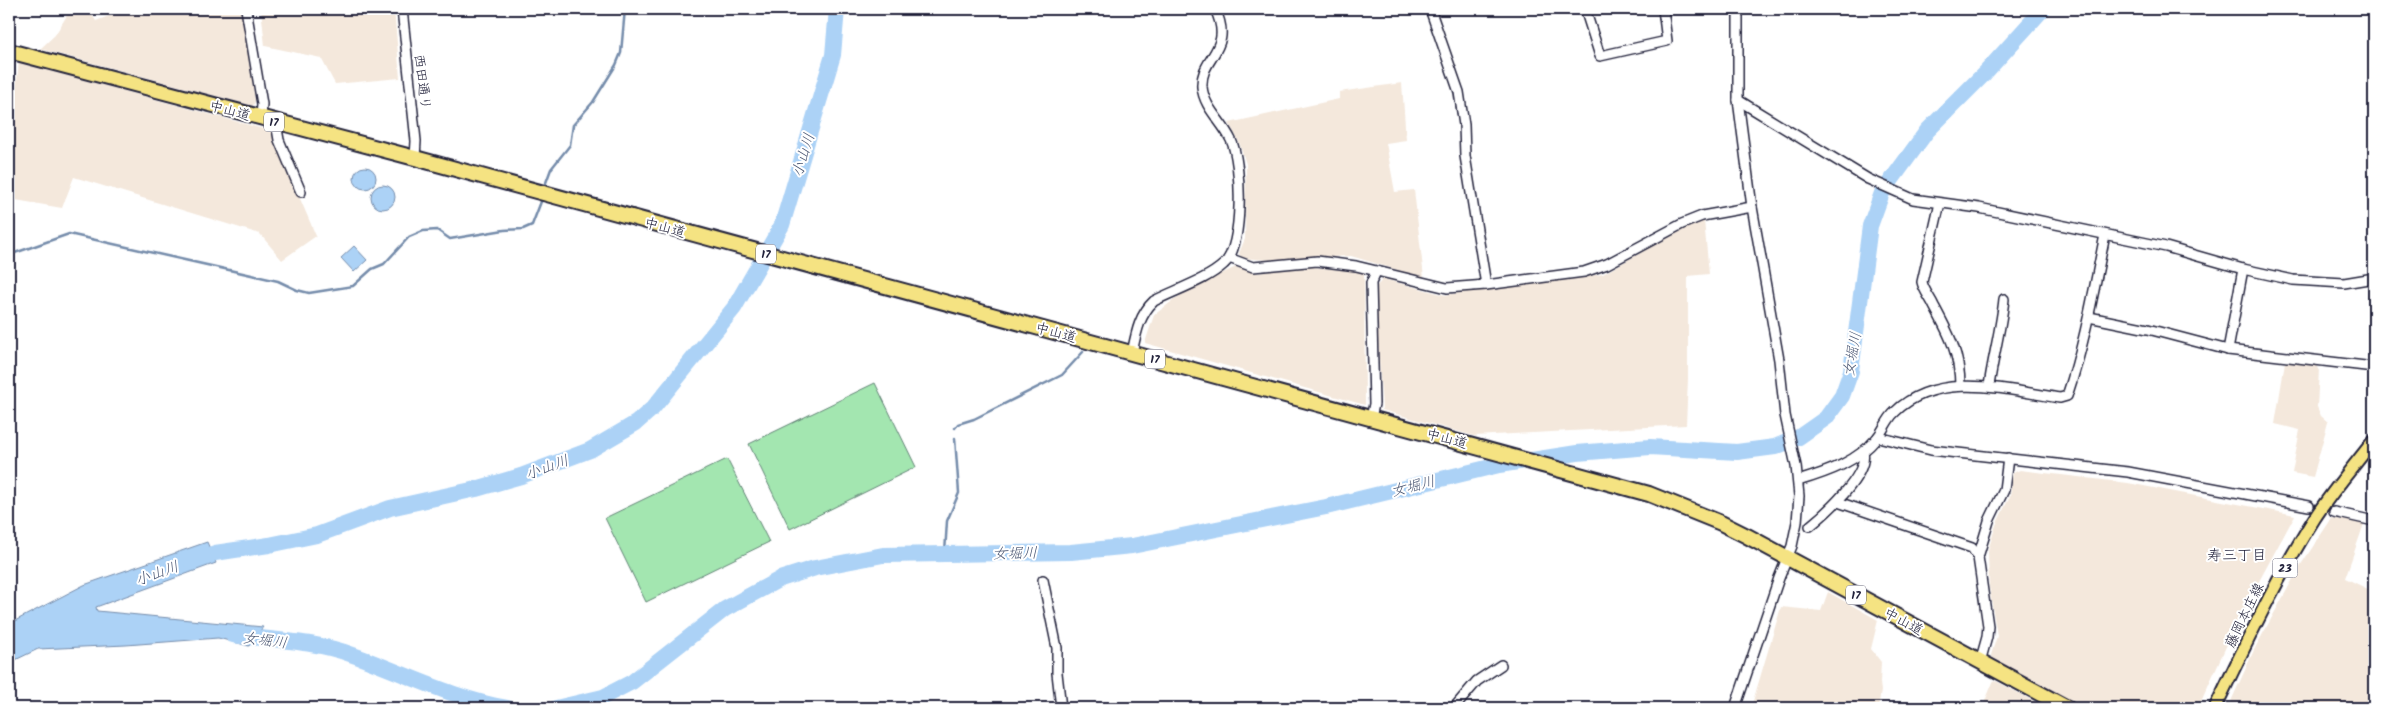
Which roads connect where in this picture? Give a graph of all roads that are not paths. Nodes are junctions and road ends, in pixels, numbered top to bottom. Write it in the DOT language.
graph roads {
  1 [pos="246,9"];
  2 [pos="402,9"];
  3 [pos="1215,9"];
  4 [pos="1430,9"];
  5 [pos="1585,9"];
  6 [pos="1663,9"];
  7 [pos="1738,9"];
  8 [pos="9,51"];
  9 [pos="1738,100"];
  10 [pos="261,118"];
  11 [pos="276,123"];
  12 [pos="415,158"];
  13 [pos="301,192"];
  14 [pos="1940,203"];
  15 [pos="1752,206"];
  16 [pos="2105,235"];
  17 [pos="1229,258"];
  18 [pos="2242,269"];
  19 [pos="1376,272"];
  20 [pos="2374,278"];
  21 [pos="1486,285"];
  22 [pos="2004,299"];
  23 [pos="2089,317"];
  24 [pos="2228,350"];
  25 [pos="1132,353"];
  26 [pos="2374,367"];
  27 [pos="1960,386"];
  28 [pos="1989,386"];
  29 [pos="1371,418"];
  30 [pos="1878,437"];
  31 [pos="2374,440"];
  32 [pos="1863,452"];
  33 [pos="2008,458"];
  34 [pos="1798,481"];
  35 [pos="1838,502"];
  36 [pos="2309,506"];
  37 [pos="2334,512"];
  38 [pos="2374,521"];
  39 [pos="1810,526"];
  40 [pos="1978,557"];
  41 [pos="1787,558"];
  42 [pos="1043,580"];
  43 [pos="1980,662"];
  44 [pos="1501,665"];
  45 [pos="1061,708"];
  46 [pos="1454,708"];
  47 [pos="1735,708"];
  48 [pos="2066,708"];
  49 [pos="2215,708"];
  1 -- 10 [label="street"];
  2 -- 12 [label="street, 西田通り"];
  3 -- 17 [label="street"];
  4 -- 21 [label="street"];
  5 -- 6 [label="street"];
  7 -- 9 [label="street"];
  8 -- 10 [label="highway, 中山道 / 17"];
  9 -- 14 [label="street"];
  9 -- 15 [label="street"];
  10 -- 11 [label="highway, 中山道 / 17"];
  11 -- 12 [label="highway, 中山道 / 17"];
  11 -- 13 [label="street"];
  12 -- 25 [label="highway, 中山道 / 17"];
  14 -- 16 [label="street"];
  14 -- 27 [label="street"];
  15 -- 21 [label="street"];
  15 -- 34 [label="street"];
  16 -- 18 [label="street"];
  16 -- 23 [label="street"];
  17 -- 19 [label="street"];
  17 -- 25 [label="street"];
  18 -- 20 [label="street"];
  18 -- 24 [label="street"];
  19 -- 21 [label="street"];
  19 -- 29 [label="street"];
  22 -- 28 [label="street"];
  23 -- 24 [label="street"];
  23 -- 28 [label="street"];
  24 -- 26 [label="street"];
  25 -- 29 [label="highway, 中山道 / 17"];
  27 -- 28 [label="street"];
  27 -- 30 [label="street"];
  29 -- 41 [label="highway, 中山道 / 17"];
  30 -- 32 [label="street"];
  30 -- 33 [label="street"];
  31 -- 49 [label="main road, 藤岡本庄線 / 23"];
  32 -- 34 [label="street"];
  32 -- 35 [label="street"];
  33 -- 36 [label="street"];
  33 -- 40 [label="street"];
  34 -- 41 [label="street"];
  35 -- 39 [label="street"];
  35 -- 40 [label="street"];
  37 -- 38 [label="street"];
  40 -- 43 [label="street"];
  41 -- 43 [label="highway, 中山道 / 17"];
  41 -- 47 [label="street"];
  42 -- 45 [label="street"];
  43 -- 48 [label="highway, 中山道 / 17"];
  44 -- 46 [label="street"];
}
